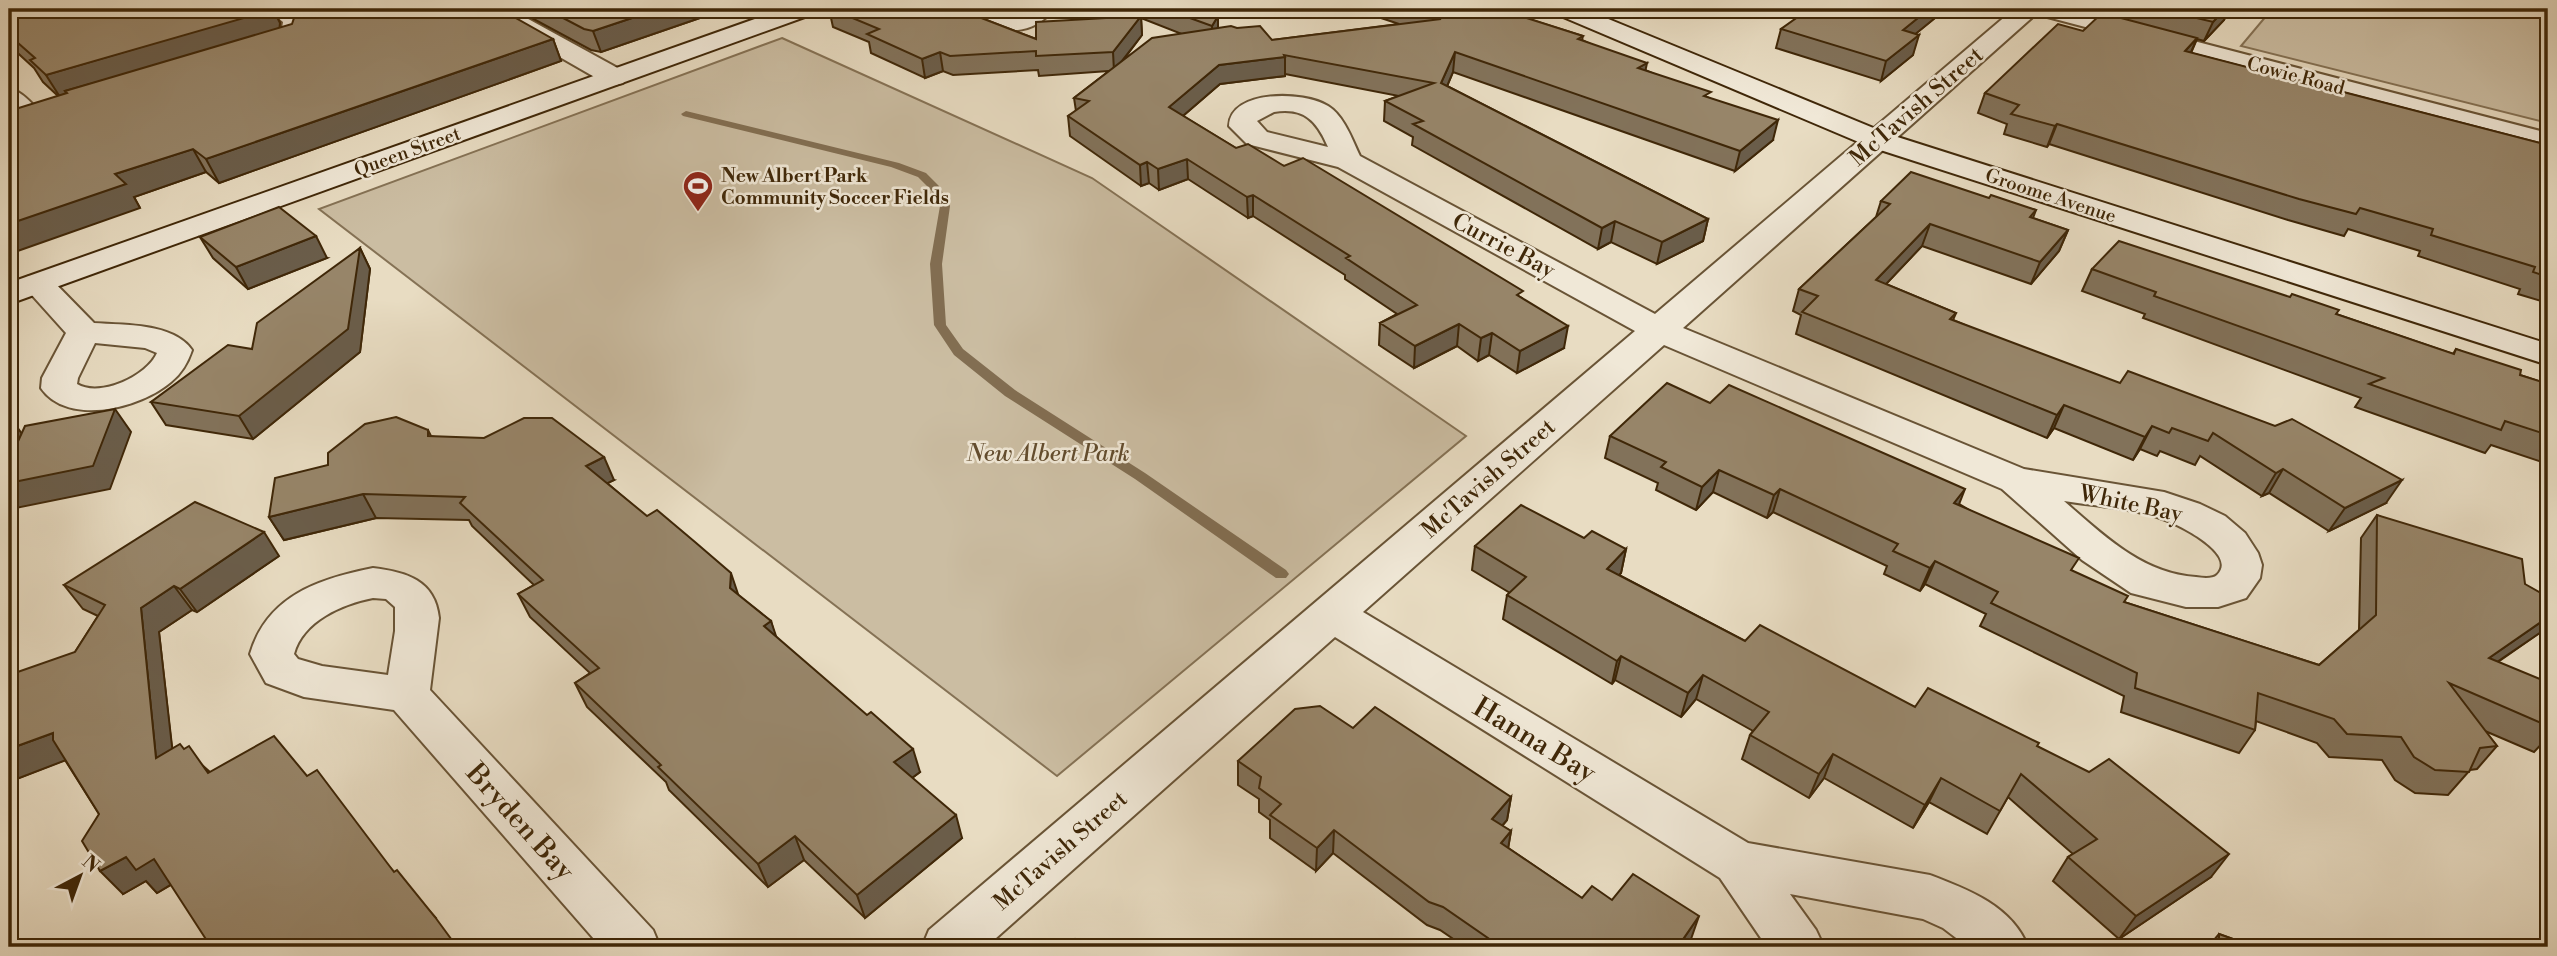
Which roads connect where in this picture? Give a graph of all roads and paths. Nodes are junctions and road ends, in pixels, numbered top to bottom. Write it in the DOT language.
graph roads {
  1 [pos="279,9"];
  2 [pos="493,9"];
  3 [pos="800,9"];
  4 [pos="974,9"];
  5 [pos="1041,9"];
  6 [pos="1564,9"];
  7 [pos="2028,9"];
  8 [pos="2044,9"];
  9 [pos="240,54"];
  10 [pos="614,77"];
  11 [pos="9,96"];
  12 [pos="57,110"];
  13 [pos="20,121"];
  14 [pos="1878,139"];
  15 [pos="2548,141"];
  16 [pos="1348,161"];
  17 [pos="23,289"];
  18 [pos="1659,330"];
  19 [pos="84,332"];
  20 [pos="2548,355"];
  21 [pos="2016,480"];
  22 [pos="1332,614"];
  23 [pos="407,694"];
  24 [pos="1738,863"];
  25 [pos="634,947"];
  26 [pos="948,947"];
  27 [pos="1797,947"];
  28 [pos="2002,947"];
  1 -- 9 [label="street"];
  2 -- 10 [label="street"];
  3 -- 10 [label="street, Queen Street"];
  4 -- 5 [label="street"];
  6 -- 14 [label="street, Groome Avenue"];
  7 -- 14 [label="street, McTavish Street"];
  8 -- 15 [label="street, Cowie Road"];
  10 -- 17 [label="street, Queen Street"];
  11 -- 13 [label="street"];
  12 -- 13 [label="street"];
  14 -- 18 [label="street, McTavish Street"];
  14 -- 20 [label="street, Groome Avenue"];
  16 -- 18 [label="street, Currie Bay"];
  17 -- 19 [label="street"];
  18 -- 21 [label="street, White Bay"];
  18 -- 22 [label="street, McTavish Street"];
  21 -- 21 [label="street, White Bay"];
  22 -- 24 [label="street, Hanna Bay"];
  22 -- 26 [label="street, McTavish Street"];
  23 -- 25 [label="street, Bryden Bay"];
  24 -- 27 [label="street, Hanna Bay"];
  24 -- 28 [label="street, Hanna Bay"];
}
